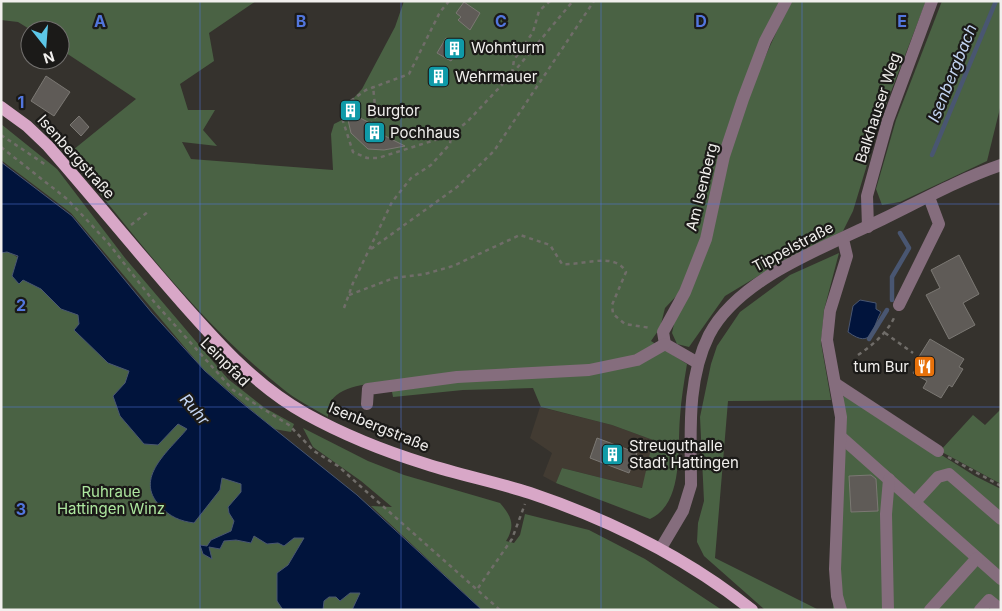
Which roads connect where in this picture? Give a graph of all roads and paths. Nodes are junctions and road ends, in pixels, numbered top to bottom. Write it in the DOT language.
graph roads {
  1 [pos="449,1"];
  2 [pos="550,1"];
  3 [pos="573,1"];
  4 [pos="594,1"];
  5 [pos="786,1"];
  6 [pos="932,1"];
  7 [pos="512,74"];
  8 [pos="373,86"];
  9 [pos="1,107"];
  10 [pos="370,125"];
  11 [pos="1,135"];
  12 [pos="451,135"];
  13 [pos="1,147"];
  14 [pos="1001,165"];
  15 [pos="68,169"];
  16 [pos="928,197"];
  17 [pos="149,211"];
  18 [pos="868,227"];
  19 [pos="122,232"];
  20 [pos="843,239"];
  21 [pos="371,249"];
  22 [pos="349,295"];
  23 [pos="899,305"];
  24 [pos="344,308"];
  25 [pos="885,332"];
  26 [pos="664,338"];
  27 [pos="913,353"];
  28 [pos="858,354"];
  29 [pos="698,363"];
  30 [pos="836,384"];
  31 [pos="367,404"];
  32 [pos="841,437"];
  33 [pos="938,452"];
  34 [pos="889,479"];
  35 [pos="1001,486"];
  36 [pos="529,493"];
  37 [pos="916,502"];
  38 [pos="1001,519"];
  39 [pos="661,548"];
  40 [pos="977,558"];
  41 [pos="1001,579"];
  42 [pos="478,588"];
  43 [pos="500,610"];
  44 [pos="752,610"];
  45 [pos="841,610"];
  46 [pos="888,610"];
  47 [pos="930,610"];
  48 [pos="980,610"];
  49 [pos="1001,610"];
  1 -- 8 [label="path"];
  2 -- 7 [label="path"];
  3 -- 7 [label="path"];
  4 -- 21 [label="path"];
  5 -- 26 [label="street, Am Isenberg"];
  6 -- 18 [label="street, Balkhauser Weg"];
  7 -- 12 [label="path"];
  8 -- 10 [label="path"];
  8 -- 12 [label="path"];
  9 -- 15 [label="main road, Isenbergstraße"];
  11 -- 15 [label="path"];
  12 -- 21 [label="path"];
  13 -- 42 [label="path, Leinpfad"];
  14 -- 16 [label="street, Tippelstraße"];
  15 -- 19 [label="main road, Isenbergstraße"];
  16 -- 18 [label="street, Tippelstraße"];
  16 -- 23 [label="street"];
  17 -- 19 [label="path"];
  18 -- 20 [label="street, Tippelstraße"];
  19 -- 36 [label="main road, Isenbergstraße"];
  20 -- 29 [label="street, Tippelstraße"];
  20 -- 30 [label="street"];
  21 -- 22 [label="path"];
  22 -- 24 [label="path"];
  22 -- 26 [label="path"];
  23 -- 25 [label="path"];
  25 -- 27 [label="path"];
  25 -- 28 [label="path"];
  26 -- 29 [label="street"];
  26 -- 31 [label="street"];
  29 -- 39 [label="street, Tippelstraße"];
  30 -- 32 [label="street"];
  30 -- 33 [label="street"];
  32 -- 34 [label="street"];
  32 -- 45 [label="street"];
  33 -- 35 [label="path"];
  34 -- 37 [label="street"];
  34 -- 46 [label="street"];
  36 -- 39 [label="main road, Isenbergstraße"];
  36 -- 42 [label="path"];
  37 -- 38 [label="street"];
  37 -- 40 [label="street"];
  39 -- 44 [label="main road, Isenbergstraße"];
  40 -- 41 [label="street"];
  40 -- 47 [label="street"];
  42 -- 43 [label="path, Leinpfad"];
  48 -- 49 [label="street"];
}
